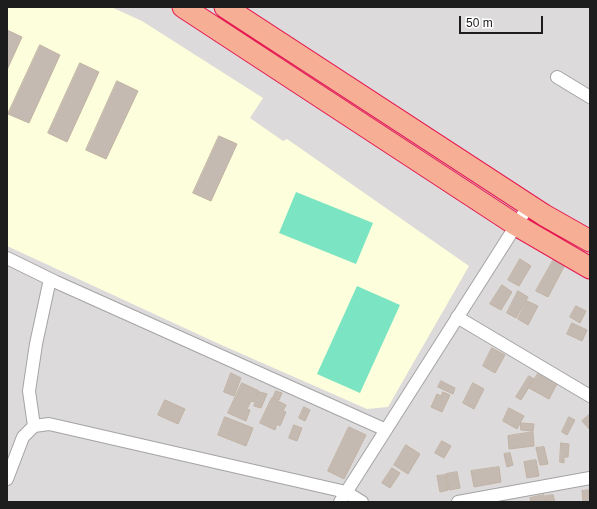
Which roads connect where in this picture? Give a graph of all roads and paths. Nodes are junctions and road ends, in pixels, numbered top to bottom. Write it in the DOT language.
graph roads {
  1 [pos="183,7"];
  2 [pos="225,7"];
  3 [pos="557,78"];
  4 [pos="590,97"];
  5 [pos="529,205"];
  6 [pos="516,225"];
  7 [pos="590,241"];
  8 [pos="7,258"];
  9 [pos="590,268"];
  10 [pos="50,279"];
  11 [pos="458,317"];
  12 [pos="590,396"];
  13 [pos="34,426"];
  14 [pos="386,430"];
  15 [pos="590,478"];
  16 [pos="7,479"];
  17 [pos="343,497"];
  18 [pos="362,502"];
  19 [pos="458,502"];
  1 -- 6 [label="highway"];
  2 -- 5 [label="highway"];
  3 -- 4 [label="street"];
  5 -- 6 [label="street"];
  5 -- 7 [label="highway"];
  6 -- 9 [label="highway"];
  6 -- 11 [label="street"];
  8 -- 10 [label="street"];
  10 -- 13 [label="street"];
  10 -- 14 [label="street"];
  11 -- 12 [label="street"];
  11 -- 14 [label="street"];
  13 -- 16 [label="street"];
  13 -- 17 [label="street"];
  14 -- 17 [label="street"];
  15 -- 19 [label="street"];
  17 -- 18 [label="street"];
}
